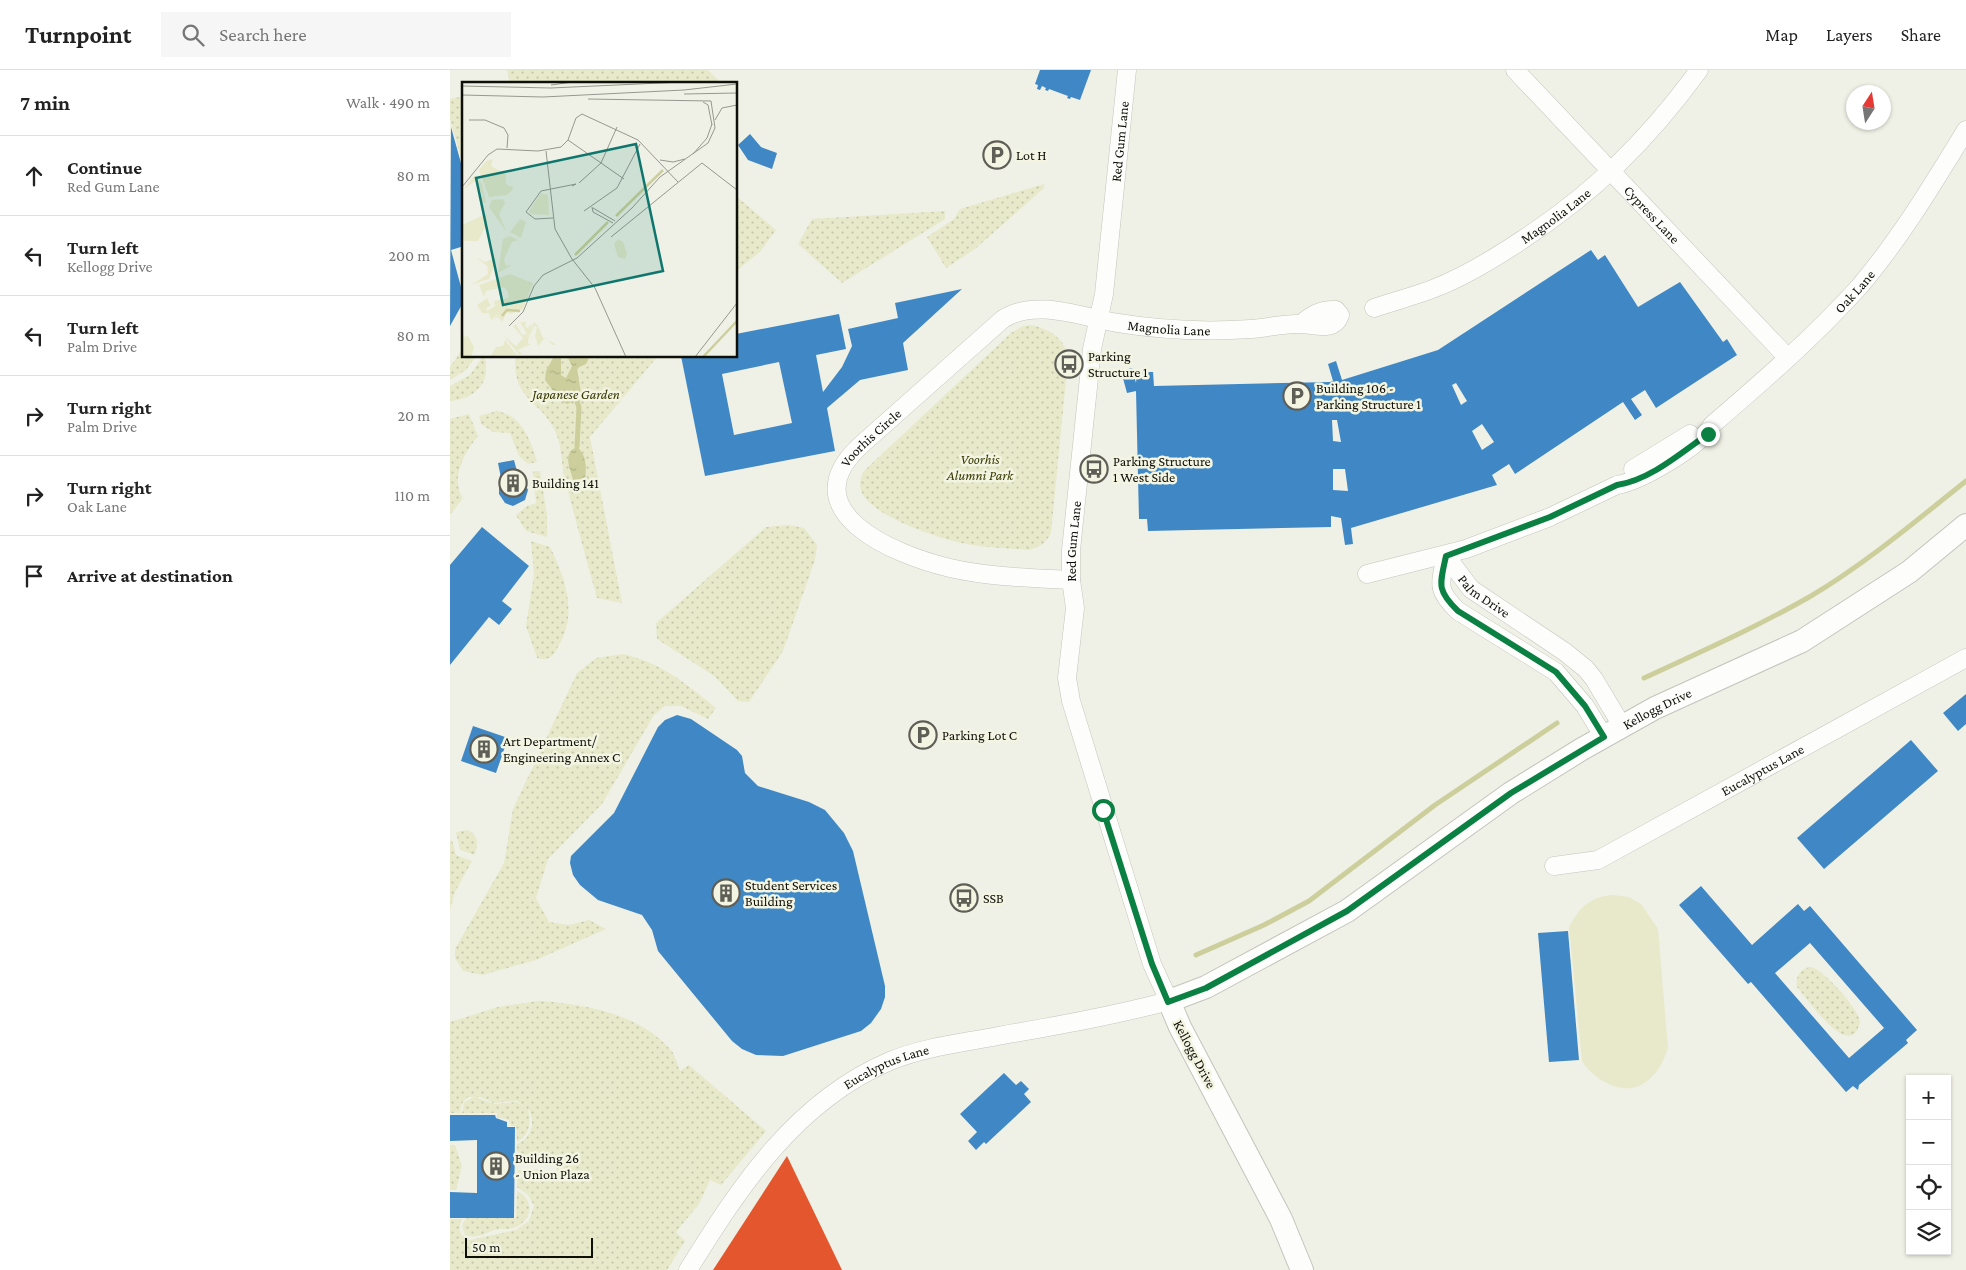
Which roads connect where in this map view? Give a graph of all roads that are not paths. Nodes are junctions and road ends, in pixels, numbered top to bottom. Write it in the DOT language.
graph roads {
  1 [pos="1127,70"];
  2 [pos="1515,70"];
  3 [pos="1699,70"];
  4 [pos="1966,130"];
  5 [pos="1612,172"];
  6 [pos="1374,308"];
  7 [pos="1098,320"];
  8 [pos="1301,324"];
  9 [pos="1788,358"];
  10 [pos="1966,525"];
  11 [pos="1446,556"];
  12 [pos="1367,574"];
  13 [pos="1071,580"];
  14 [pos="1966,658"];
  15 [pos="1613,732"];
  16 [pos="1554,866"];
  17 [pos="1168,1002"];
  18 [pos="688,1270"];
  19 [pos="1302,1270"];
  1 -- 7 [label="street, Red Gum Lane"];
  2 -- 5 [label="street, Cypress Lane"];
  3 -- 5 [label="street, Magnolia Lane"];
  4 -- 9 [label="street, Oak Lane"];
  5 -- 6 [label="street, Magnolia Lane"];
  5 -- 9 [label="street, Cypress Lane"];
  7 -- 8 [label="street, Magnolia Lane"];
  7 -- 13 [label="street, Red Gum Lane"];
  7 -- 13 [label="street, Voorhis Circle"];
  9 -- 11 [label="street, Oak Lane"];
  10 -- 15 [label="street, Kellogg Drive"];
  11 -- 12 [label="street, Oak Lane"];
  11 -- 15 [label="street, Palm Drive"];
  11 -- 15 [label="street, Palm Drive"];
  13 -- 17 [label="street, Red Gum Lane"];
  14 -- 16 [label="street, Eucalyptus Lane"];
  15 -- 17 [label="street, Kellogg Drive"];
  17 -- 18 [label="street, Eucalyptus Lane"];
  17 -- 19 [label="street, Kellogg Drive"];
}
